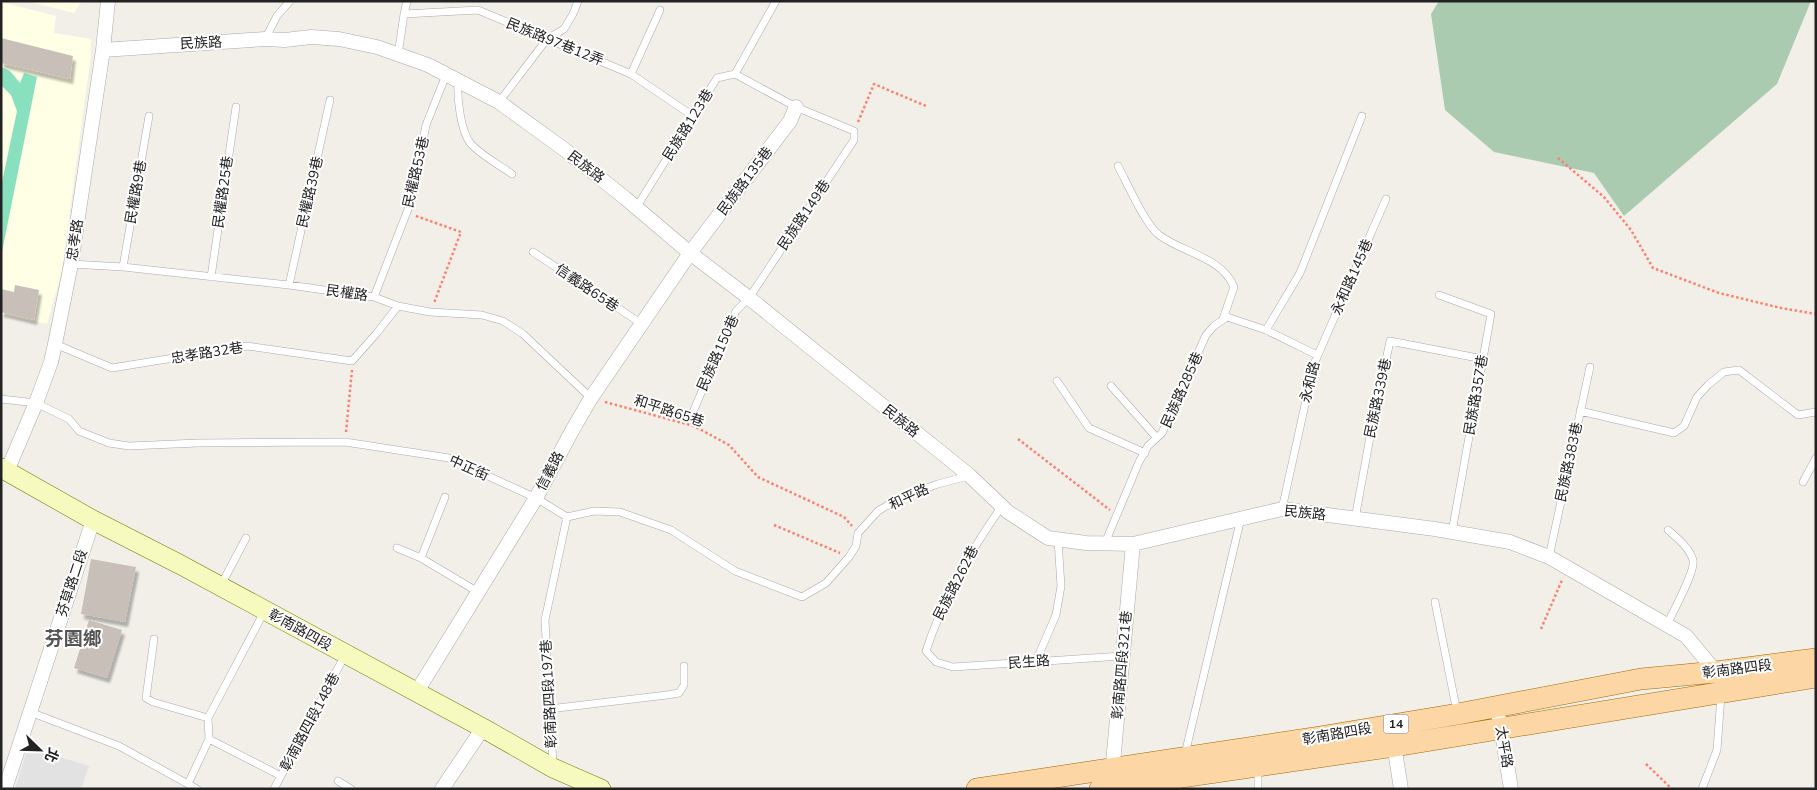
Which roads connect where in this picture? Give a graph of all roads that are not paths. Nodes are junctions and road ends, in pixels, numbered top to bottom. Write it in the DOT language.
graph roads {
  1 [pos="108,1"];
  2 [pos="290,1"];
  3 [pos="407,1"];
  4 [pos="578,1"];
  5 [pos="776,1"];
  6 [pos="660,10"];
  7 [pos="404,14"];
  8 [pos="265,39"];
  9 [pos="547,39"];
  10 [pos="103,50"];
  11 [pos="398,55"];
  12 [pos="631,74"];
  13 [pos="735,74"];
  14 [pos="452,77"];
  15 [pos="330,100"];
  16 [pos="499,102"];
  17 [pos="236,107"];
  18 [pos="796,107"];
  19 [pos="149,116"];
  20 [pos="693,116"];
  21 [pos="1362,116"];
  22 [pos="1118,166"];
  23 [pos="512,174"];
  24 [pos="1386,199"];
  25 [pos="636,208"];
  26 [pos="533,252"];
  27 [pos="690,254"];
  28 [pos="71,264"];
  29 [pos="124,267"];
  30 [pos="211,276"];
  31 [pos="289,285"];
  32 [pos="1439,295"];
  33 [pos="374,297"];
  34 [pos="750,298"];
  35 [pos="398,306"];
  36 [pos="1223,320"];
  37 [pos="642,324"];
  38 [pos="1266,330"];
  39 [pos="55,344"];
  40 [pos="1317,354"];
  41 [pos="1483,359"];
  42 [pos="1590,367"];
  43 [pos="1057,380"];
  44 [pos="1111,386"];
  45 [pos="591,398"];
  46 [pos="1,399"];
  47 [pos="36,403"];
  48 [pos="1580,411"];
  49 [pos="693,412"];
  50 [pos="1816,412"];
  51 [pos="1156,438"];
  52 [pos="1145,453"];
  53 [pos="1816,458"];
  54 [pos="4,469"];
  55 [pos="968,476"];
  56 [pos="1803,482"];
  57 [pos="445,497"];
  58 [pos="536,498"];
  59 [pos="1002,506"];
  60 [pos="1282,509"];
  61 [pos="567,517"];
  62 [pos="1241,518"];
  63 [pos="1355,518"];
  64 [pos="93,520"];
  65 [pos="1668,530"];
  66 [pos="1452,532"];
  67 [pos="246,538"];
  68 [pos="1058,540"];
  69 [pos="1105,543"];
  70 [pos="1133,544"];
  71 [pos="397,548"];
  72 [pos="1549,557"];
  73 [pos="421,558"];
  74 [pos="220,587"];
  75 [pos="478,592"];
  76 [pos="1435,602"];
  77 [pos="265,611"];
  78 [pos="1667,625"];
  79 [pos="154,639"];
  80 [pos="345,655"];
  81 [pos="1122,656"];
  82 [pos="1816,659"];
  83 [pos="1036,661"];
  84 [pos="936,662"];
  85 [pos="684,666"];
  86 [pos="1816,677"];
  87 [pos="1718,682"];
  88 [pos="416,693"];
  89 [pos="1496,706"];
  90 [pos="549,709"];
  91 [pos="30,712"];
  92 [pos="1458,714"];
  93 [pos="208,718"];
  94 [pos="1391,724"];
  95 [pos="1502,727"];
  96 [pos="483,728"];
  97 [pos="209,739"];
  98 [pos="1394,746"];
  99 [pos="1185,757"];
  100 [pos="1257,757"];
  101 [pos="553,768"];
  102 [pos="281,776"];
  103 [pos="338,781"];
  104 [pos="1108,781"];
  105 [pos="573,782"];
  106 [pos="188,784"];
  107 [pos="6,789"];
  108 [pos="197,789"];
  109 [pos="274,789"];
  110 [pos="351,789"];
  111 [pos="442,789"];
  112 [pos="602,789"];
  113 [pos="977,789"];
  114 [pos="1258,789"];
  115 [pos="1401,789"];
  116 [pos="1511,789"];
  117 [pos="1702,789"];
  1 -- 10 [label="street, 忠孝路"];
  2 -- 8 [label="lane"];
  3 -- 7 [label="lane"];
  4 -- 9 [label="lane"];
  5 -- 13 [label="lane"];
  6 -- 12 [label="lane"];
  7 -- 9 [label="lane, 民族路97巷12弄"];
  7 -- 11 [label="lane"];
  8 -- 10 [label="street, 民族路"];
  8 -- 11 [label="street, 民族路"];
  9 -- 12 [label="lane, 民族路97巷12弄"];
  9 -- 16 [label="lane"];
  10 -- 28 [label="street, 忠孝路"];
  11 -- 14 [label="street, 民族路"];
  12 -- 20 [label="lane, 民族路97巷12弄"];
  13 -- 18 [label="lane"];
  13 -- 20 [label="lane, 民族路123巷"];
  14 -- 16 [label="street, 民族路"];
  14 -- 23 [label="lane"];
  14 -- 33 [label="lane, 民權路53巷"];
  15 -- 31 [label="lane, 民權路39巷"];
  16 -- 25 [label="street, 民族路"];
  17 -- 30 [label="lane, 民權路25巷"];
  18 -- 27 [label="street, 民族路135巷"];
  18 -- 34 [label="lane, 民族路149巷"];
  19 -- 29 [label="lane, 民權路9巷"];
  20 -- 25 [label="lane, 民族路123巷"];
  21 -- 38 [label="lane"];
  22 -- 36 [label="lane"];
  24 -- 40 [label="lane, 永和路145巷"];
  25 -- 27 [label="street, 民族路"];
  26 -- 37 [label="lane, 信義路65巷"];
  27 -- 34 [label="street, 民族路"];
  27 -- 37 [label="street, 信義路"];
  28 -- 29 [label="lane, 民權路"];
  28 -- 39 [label="street, 忠孝路"];
  29 -- 30 [label="lane, 民權路"];
  30 -- 31 [label="lane, 民權路"];
  31 -- 33 [label="lane, 民權路"];
  32 -- 41 [label="lane, 民族路357巷"];
  33 -- 35 [label="lane, 民權路"];
  34 -- 49 [label="lane, 民族路150巷"];
  34 -- 55 [label="street, 民族路"];
  35 -- 39 [label="lane, 忠孝路32巷"];
  35 -- 45 [label="lane, 民權路"];
  36 -- 38 [label="lane, 永和路"];
  36 -- 51 [label="lane, 民族路285巷"];
  37 -- 45 [label="street, 信義路"];
  38 -- 40 [label="lane, 永和路"];
  39 -- 47 [label="street, 忠孝路"];
  40 -- 60 [label="lane, 永和路"];
  41 -- 63 [label="lane, 民族路339巷"];
  41 -- 66 [label="lane, 民族路357巷"];
  42 -- 48 [label="lane, 民族路383巷"];
  43 -- 52 [label="lane"];
  44 -- 51 [label="lane"];
  45 -- 58 [label="street, 信義路"];
  46 -- 47 [label="lane, 中正街"];
  47 -- 54 [label="street, 忠孝路"];
  47 -- 58 [label="lane, 中正街"];
  48 -- 50 [label="lane"];
  48 -- 72 [label="lane, 民族路383巷"];
  51 -- 52 [label="lane, 民族路285巷"];
  52 -- 69 [label="lane, 民族路285巷"];
  53 -- 56 [label="lane"];
  54 -- 64 [label="street, 彰南路四段"];
  55 -- 59 [label="street, 民族路"];
  55 -- 61 [label="lane, 和平路"];
  57 -- 73 [label="lane"];
  58 -- 61 [label="lane, 中正街"];
  58 -- 75 [label="street, 信義路"];
  59 -- 68 [label="street, 民族路"];
  59 -- 84 [label="lane, 民族路262巷"];
  60 -- 62 [label="street, 民族路"];
  60 -- 63 [label="street, 民族路"];
  61 -- 90 [label="lane, 彰南路四段197巷"];
  62 -- 70 [label="street, 民族路"];
  62 -- 99 [label="lane"];
  63 -- 66 [label="street, 民族路"];
  64 -- 74 [label="street, 彰南路四段"];
  64 -- 91 [label="street, 芬草路二段"];
  65 -- 78 [label="lane"];
  66 -- 72 [label="street, 民族路"];
  67 -- 74 [label="lane"];
  68 -- 69 [label="street, 民族路"];
  68 -- 83 [label="lane"];
  69 -- 70 [label="street, 民族路"];
  70 -- 81 [label="street, 彰南路四段321巷"];
  71 -- 73 [label="lane"];
  72 -- 78 [label="street, 民族路"];
  73 -- 75 [label="lane"];
  74 -- 77 [label="street, 彰南路四段"];
  75 -- 88 [label="street, 信義路"];
  76 -- 92 [label="lane"];
  77 -- 80 [label="street, 彰南路四段"];
  77 -- 93 [label="lane"];
  78 -- 87 [label="street, 民族路"];
  79 -- 93 [label="lane"];
  80 -- 88 [label="street, 彰南路四段"];
  80 -- 102 [label="lane, 彰南路四段148巷"];
  81 -- 83 [label="lane, 民生路"];
  81 -- 104 [label="street, 彰南路四段321巷"];
  82 -- 87 [label="main road, 彰南路四段 / 14"];
  83 -- 84 [label="lane, 民生路"];
  85 -- 90 [label="lane"];
  86 -- 87 [label="main road, 彰南路四段 / 14"];
  87 -- 89 [label="main road, 彰南路四段 / 14"];
  87 -- 95 [label="main road, 彰南路四段 / 14"];
  87 -- 117 [label="lane"];
  88 -- 96 [label="street, 彰南路四段"];
  89 -- 92 [label="main road, 彰南路四段 / 14"];
  89 -- 95 [label="street, 太平路"];
  90 -- 101 [label="lane, 彰南路四段197巷"];
  91 -- 106 [label="lane"];
  91 -- 107 [label="street, 芬草路二段"];
  92 -- 94 [label="main road, 彰南路四段 / 14"];
  93 -- 97 [label="lane"];
  94 -- 98 [label="street"];
  94 -- 100 [label="main road, 彰南路四段 / 14"];
  95 -- 98 [label="main road, 彰南路四段 / 14"];
  95 -- 116 [label="street, 太平路"];
  96 -- 101 [label="street, 彰南路四段"];
  96 -- 111 [label="street"];
  97 -- 102 [label="lane"];
  97 -- 106 [label="lane"];
  98 -- 100 [label="main road, 彰南路四段 / 14"];
  98 -- 115 [label="street"];
  99 -- 100 [label="main road, 彰南路四段 / 14"];
  99 -- 104 [label="main road, 彰南路四段 / 14"];
  100 -- 104 [label="main road, 彰南路四段 / 14"];
  100 -- 114 [label="lane"];
  101 -- 105 [label="street, 彰南路四段"];
  102 -- 109 [label="lane, 彰南路四段148巷"];
  103 -- 110 [label="lane"];
  104 -- 113 [label="main road, 彰南路四段 / 14"];
  105 -- 112 [label="street, 彰南路四段"];
  106 -- 108 [label="lane"];
}
